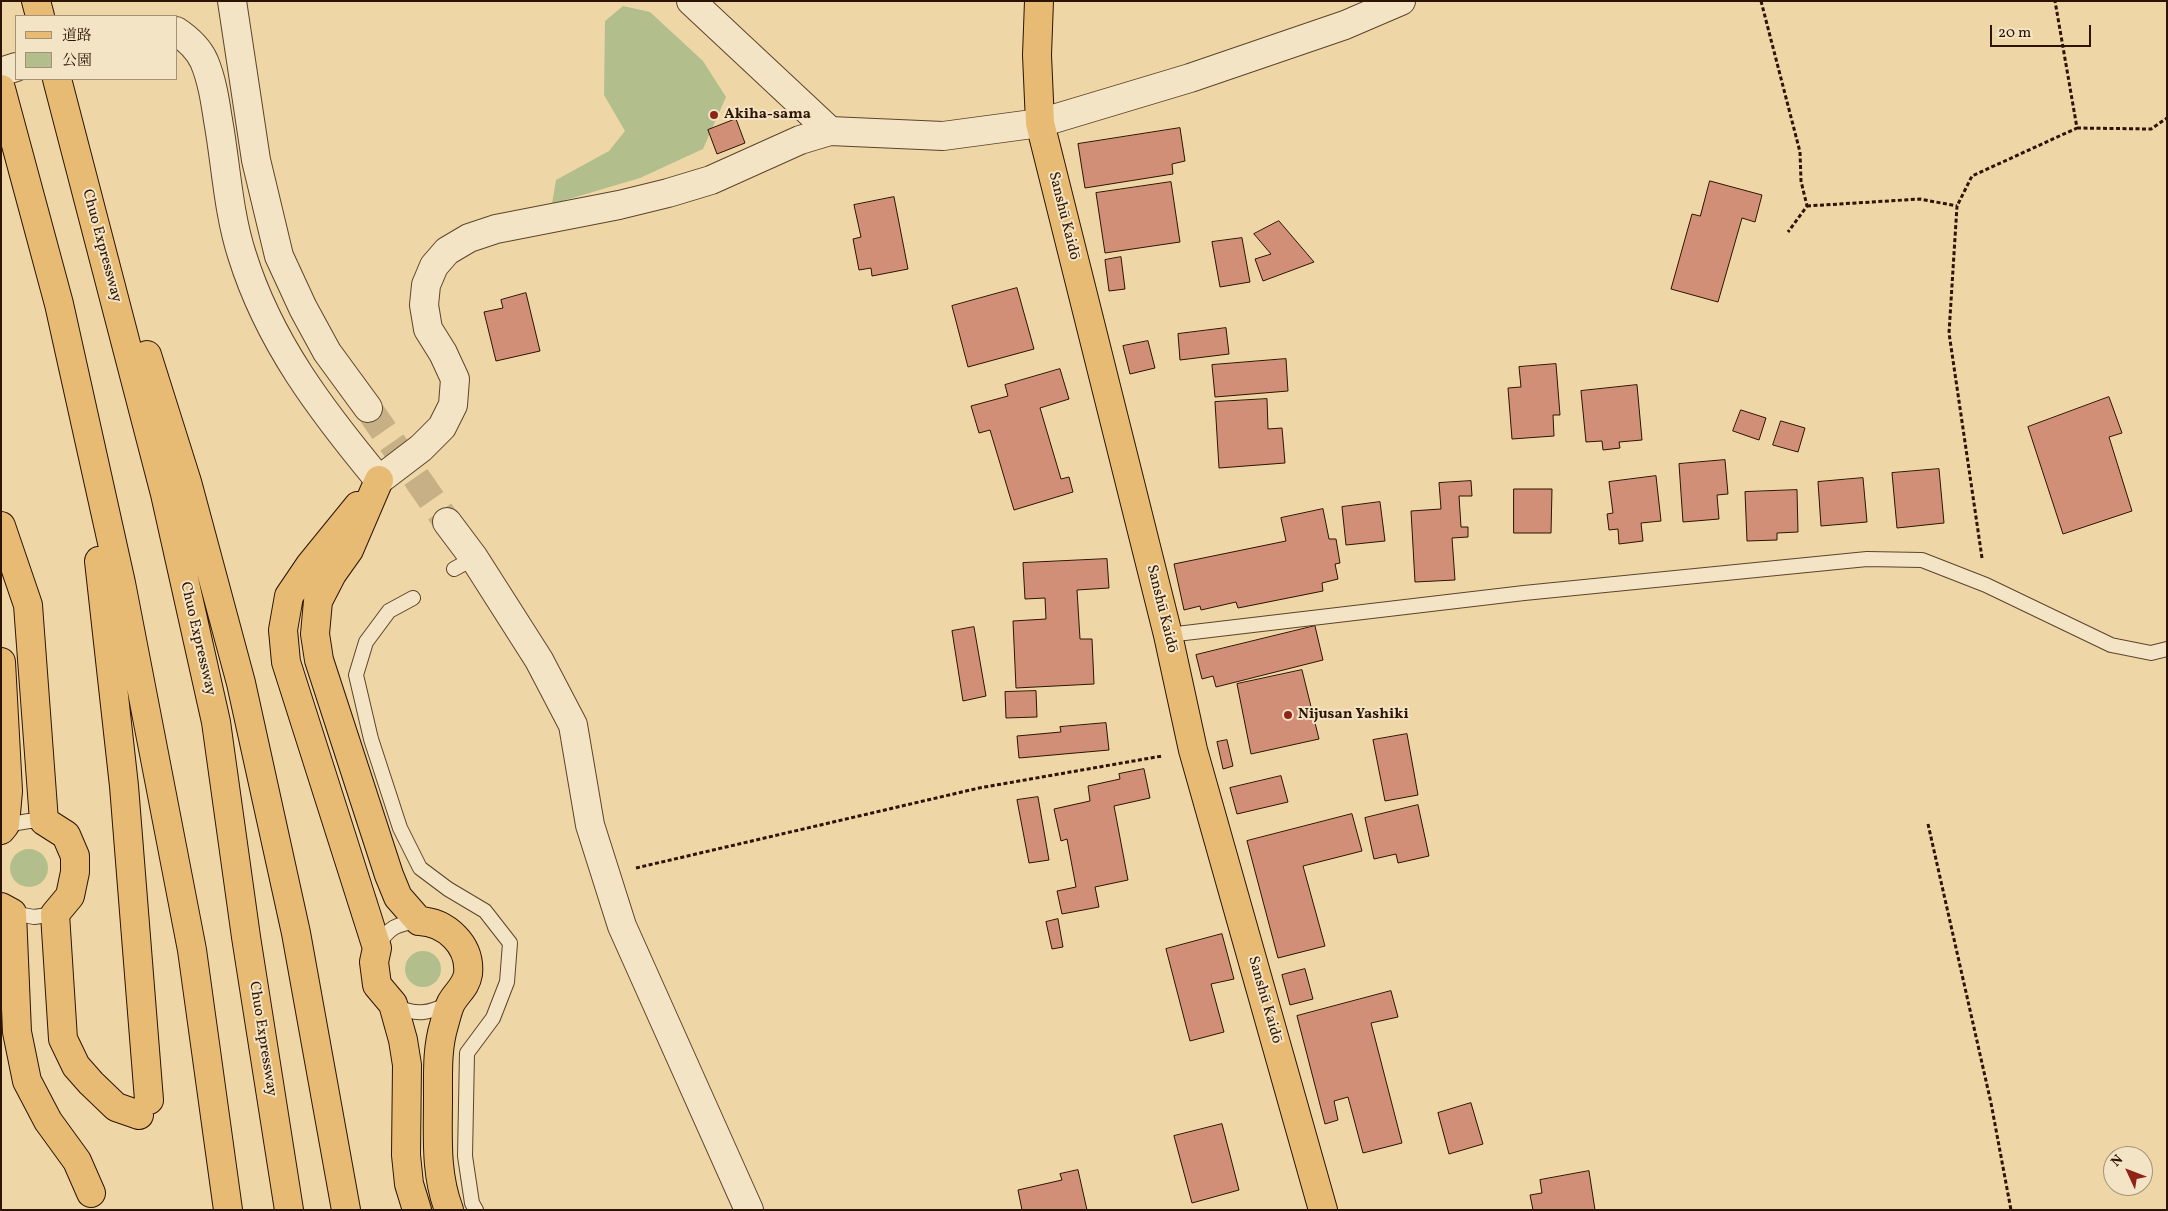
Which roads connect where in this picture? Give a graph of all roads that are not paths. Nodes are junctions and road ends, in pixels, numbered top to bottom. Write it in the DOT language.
graph roads {
  1 [pos="36,1"];
  2 [pos="232,1"];
  3 [pos="691,1"];
  4 [pos="1039,1"];
  5 [pos="1401,1"];
  6 [pos="40,15"];
  7 [pos="178,32"];
  8 [pos="15,67"];
  9 [pos="1,72"];
  10 [pos="57,80"];
  11 [pos="1,89"];
  12 [pos="1040,123"];
  13 [pos="830,131"];
  14 [pos="104,255"];
  15 [pos="59,304"];
  16 [pos="368,408"];
  17 [pos="379,480"];
  18 [pos="447,522"];
  19 [pos="1,526"];
  20 [pos="413,598"];
  21 [pos="1168,635"];
  22 [pos="2167,649"];
  23 [pos="1,662"];
  24 [pos="44,821"];
  25 [pos="3,827"];
  26 [pos="6,910"];
  27 [pos="55,914"];
  28 [pos="419,921"];
  29 [pos="377,948"];
  30 [pos="451,1002"];
  31 [pos="393,1004"];
  32 [pos="91,1193"];
  33 [pos="228,1210"];
  34 [pos="289,1210"];
  35 [pos="346,1210"];
  36 [pos="417,1210"];
  37 [pos="449,1210"];
  38 [pos="476,1210"];
  39 [pos="749,1210"];
  40 [pos="1323,1210"];
  1 -- 6 [label="main road"];
  2 -- 16 [label="street"];
  3 -- 13 [label="street"];
  4 -- 12 [label="main road, Sanshū Kaidō"];
  5 -- 12 [label="street"];
  7 -- 17 [label="street"];
  8 -- 9 [label="street"];
  10 -- 14 [label="main road, Chuo Expressway"];
  11 -- 15 [label="main road"];
  12 -- 13 [label="street"];
  12 -- 21 [label="main road, Sanshū Kaidō"];
  13 -- 17 [label="street"];
  14 -- 34 [label="main road, Chuo Expressway"];
  14 -- 35 [label="main road"];
  15 -- 27 [label="main road"];
  15 -- 33 [label="main road"];
  17 -- 28 [label="main road"];
  17 -- 29 [label="main road"];
  18 -- 39 [label="street"];
  19 -- 24 [label="main road"];
  20 -- 38 [label="lane"];
  21 -- 22 [label="lane"];
  21 -- 40 [label="main road, Sanshū Kaidō"];
  23 -- 25 [label="main road"];
  24 -- 25 [label="lane"];
  24 -- 27 [label="main road"];
  26 -- 27 [label="lane"];
  26 -- 32 [label="main road"];
  28 -- 29 [label="lane"];
  28 -- 30 [label="main road"];
  29 -- 31 [label="main road"];
  30 -- 31 [label="lane"];
  30 -- 37 [label="main road"];
  31 -- 36 [label="main road"];
}
